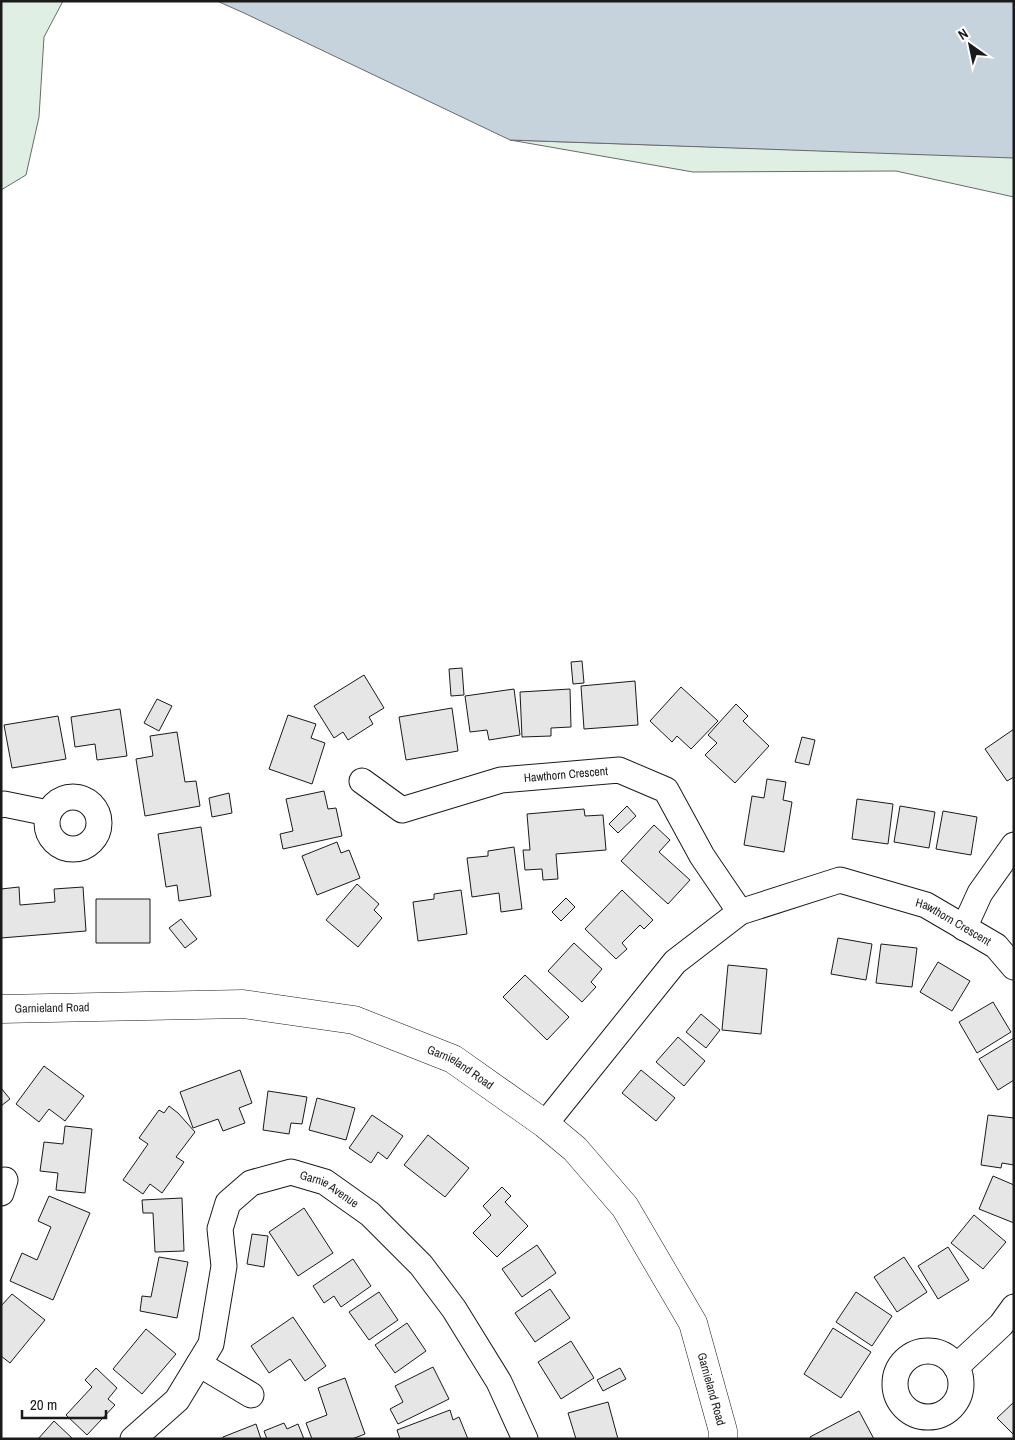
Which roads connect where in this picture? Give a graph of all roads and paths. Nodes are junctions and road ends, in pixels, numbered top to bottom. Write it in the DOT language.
graph roads {
  1 [pos="362,782"];
  2 [pos="1,805"];
  3 [pos="48,813"];
  4 [pos="1014,844"];
  5 [pos="740,912"];
  6 [pos="964,928"];
  7 [pos="1014,967"];
  8 [pos="1,1009"];
  9 [pos="545,1124"];
  10 [pos="1014,1307"];
  11 [pos="199,1364"];
  12 [pos="956,1367"];
  13 [pos="251,1395"];
  14 [pos="132,1439"];
  15 [pos="526,1439"];
  16 [pos="723,1439"];
  1 -- 5 [label="street, Hawthorn Crescent"];
  2 -- 3 [label="street"];
  4 -- 6 [label="street"];
  5 -- 6 [label="street, Hawthorn Crescent"];
  5 -- 9 [label="street, Hawthorn Crescent"];
  6 -- 7 [label="street, Hawthorn Crescent"];
  8 -- 9 [label="street, Garnieland Road"];
  9 -- 16 [label="street, Garnieland Road"];
  10 -- 12 [label="street"];
  11 -- 13 [label="street"];
  11 -- 14 [label="street, Garnie Avenue"];
  11 -- 15 [label="street, Garnie Avenue"];
}
